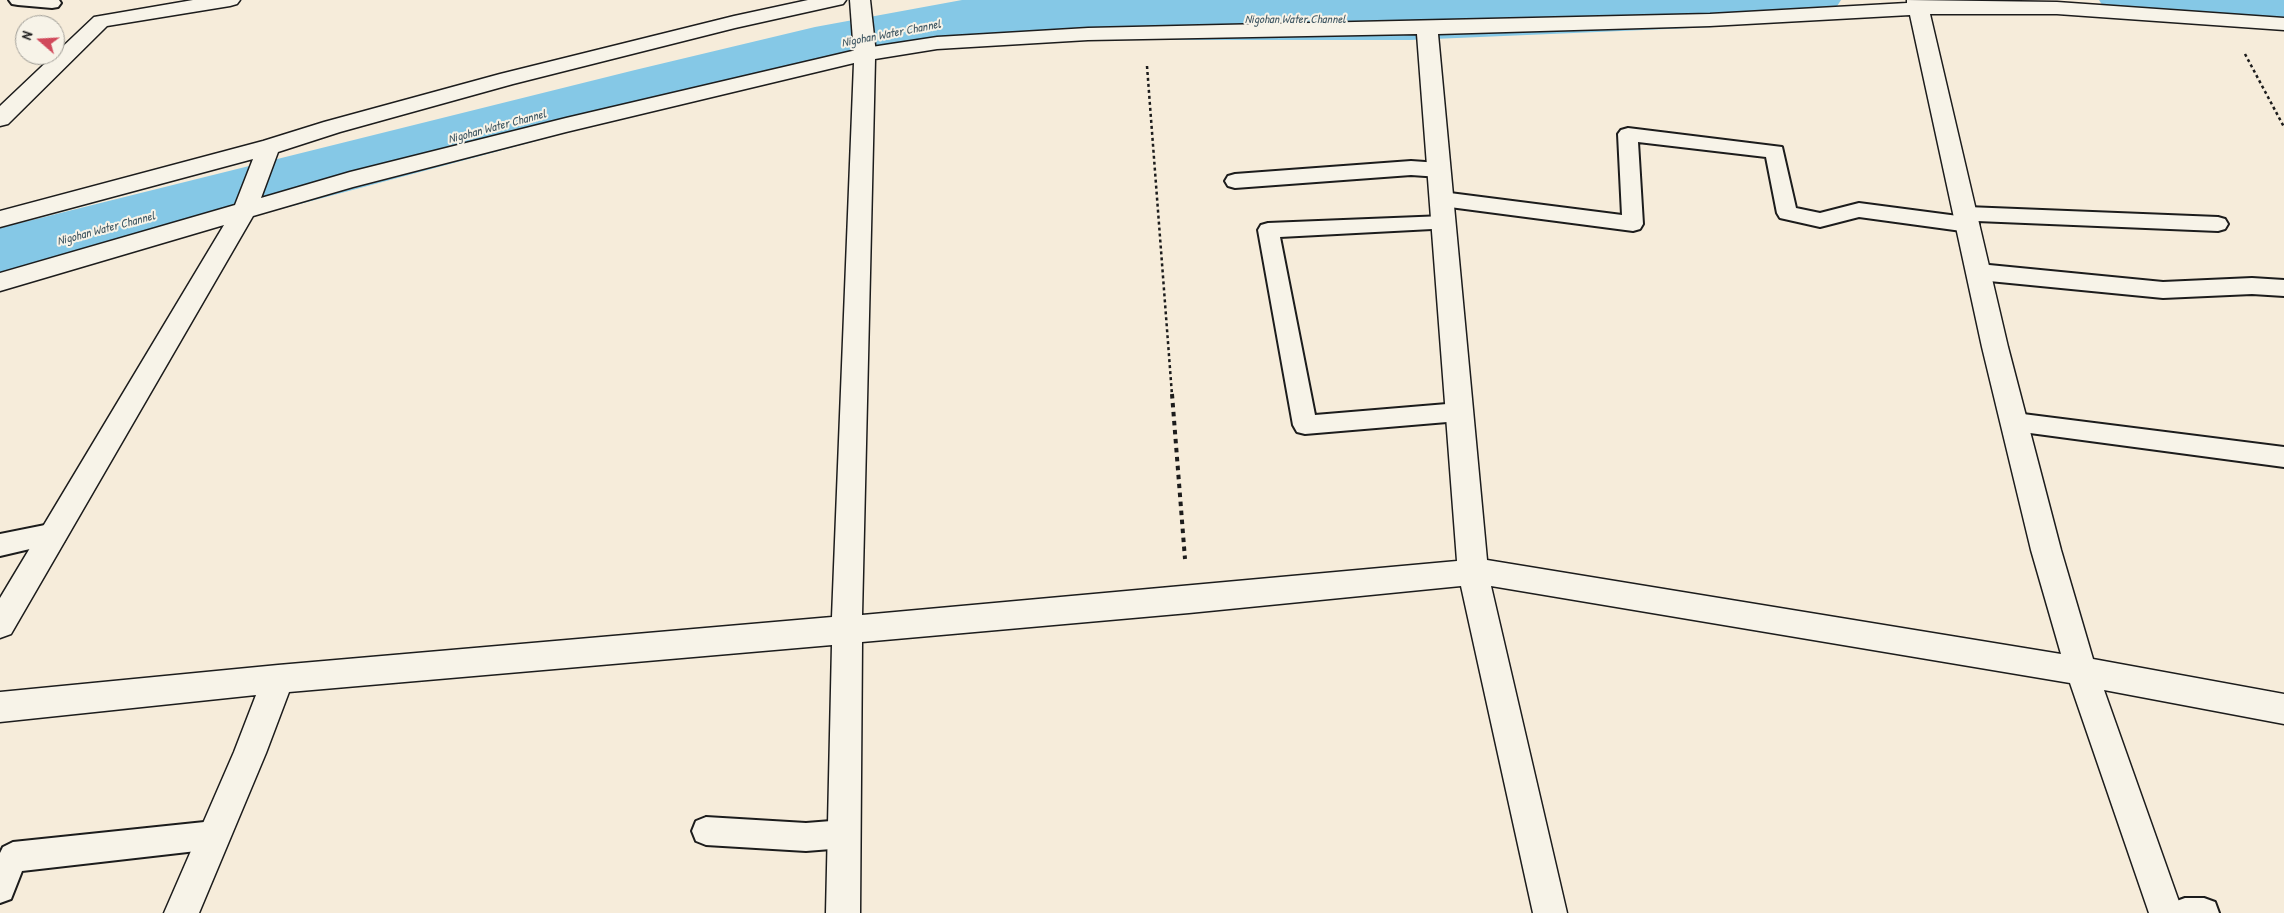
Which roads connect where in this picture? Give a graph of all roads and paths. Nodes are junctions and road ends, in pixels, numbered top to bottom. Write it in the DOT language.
graph roads {
  1 [pos="18,0"];
  2 [pos="230,0"];
  3 [pos="836,0"];
  4 [pos="860,0"];
  5 [pos="52,3"];
  6 [pos="1918,4"];
  7 [pos="2228,20"];
  8 [pos="2284,24"];
  9 [pos="1427,28"];
  10 [pos="1144,33"];
  11 [pos="865,54"];
  12 [pos="0,119"];
  13 [pos="2284,127"];
  14 [pos="269,147"];
  15 [pos="1440,170"];
  16 [pos="1235,180"];
  17 [pos="245,210"];
  18 [pos="1443,211"];
  19 [pos="0,219"];
  20 [pos="1968,219"];
  21 [pos="2218,224"];
  22 [pos="1979,272"];
  23 [pos="0,282"];
  24 [pos="2284,288"];
  25 [pos="1459,412"];
  26 [pos="2015,422"];
  27 [pos="2284,457"];
  28 [pos="55,534"];
  29 [pos="0,545"];
  30 [pos="1473,572"];
  31 [pos="1189,600"];
  32 [pos="0,626"];
  33 [pos="847,628"];
  34 [pos="2081,670"];
  35 [pos="278,679"];
  36 [pos="0,707"];
  37 [pos="2284,709"];
  38 [pos="706,831"];
  39 [pos="844,834"];
  40 [pos="214,835"];
  41 [pos="0,888"];
  42 [pos="181,913"];
  43 [pos="843,913"];
  44 [pos="1550,913"];
  45 [pos="2166,913"];
  46 [pos="2185,913"];
  47 [pos="2204,913"];
  1 -- 5 [label="lane"];
  2 -- 12 [label="street"];
  3 -- 14 [label="street"];
  4 -- 11 [label="street"];
  6 -- 7 [label="street"];
  6 -- 9 [label="street"];
  6 -- 20 [label="street"];
  7 -- 8 [label="street"];
  7 -- 13 [label="path"];
  9 -- 10 [label="street"];
  9 -- 15 [label="street"];
  10 -- 11 [label="street"];
  10 -- 31 [label="path"];
  11 -- 17 [label="street"];
  11 -- 33 [label="street"];
  14 -- 17 [label="street"];
  14 -- 19 [label="street"];
  15 -- 16 [label="lane"];
  15 -- 18 [label="street"];
  17 -- 23 [label="street"];
  17 -- 28 [label="street"];
  18 -- 20 [label="lane"];
  18 -- 25 [label="street"];
  18 -- 25 [label="lane"];
  20 -- 21 [label="lane"];
  20 -- 22 [label="street"];
  22 -- 24 [label="lane"];
  22 -- 26 [label="street"];
  25 -- 30 [label="street"];
  26 -- 27 [label="lane"];
  26 -- 34 [label="street"];
  28 -- 29 [label="lane"];
  28 -- 32 [label="street"];
  30 -- 31 [label="street"];
  30 -- 34 [label="street"];
  30 -- 44 [label="street"];
  31 -- 33 [label="street"];
  33 -- 35 [label="street"];
  33 -- 39 [label="street"];
  34 -- 37 [label="street"];
  34 -- 45 [label="street"];
  35 -- 36 [label="street"];
  35 -- 40 [label="street"];
  38 -- 39 [label="lane"];
  39 -- 43 [label="street"];
  40 -- 41 [label="lane"];
  40 -- 42 [label="street"];
  46 -- 47 [label="lane"];
}
